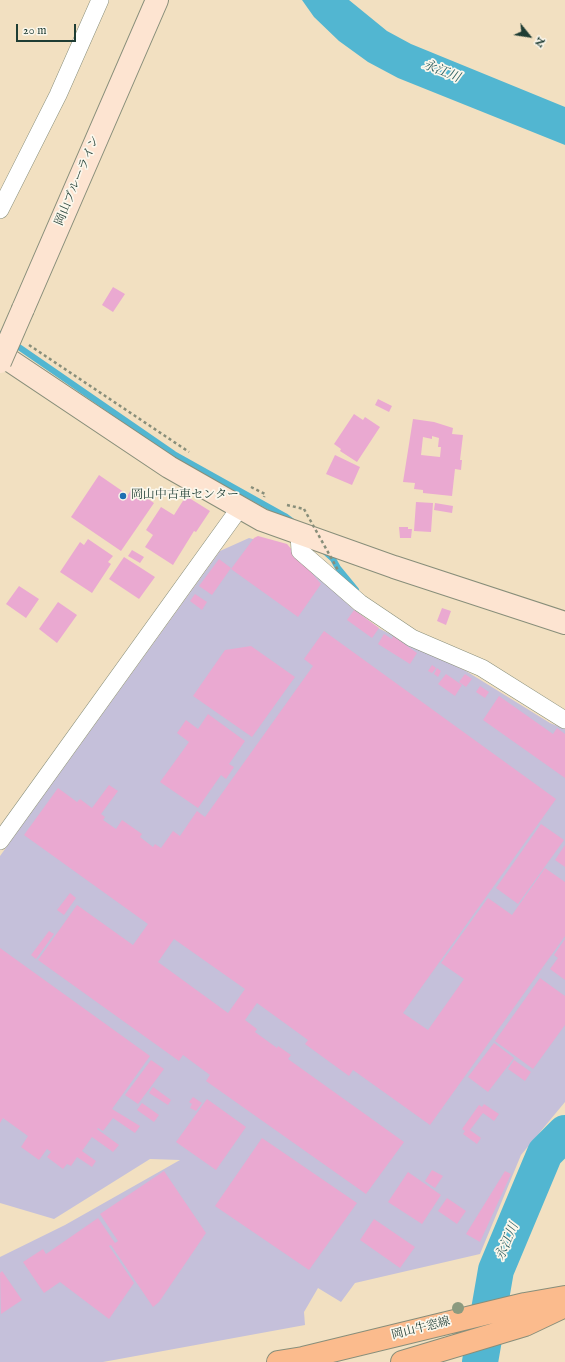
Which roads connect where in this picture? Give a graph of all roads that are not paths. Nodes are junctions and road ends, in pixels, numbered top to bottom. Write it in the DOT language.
graph roads {
  1 [pos="100,0"];
  2 [pos="156,0"];
  3 [pos="0,210"];
  4 [pos="0,354"];
  5 [pos="0,362"];
  6 [pos="239,508"];
  7 [pos="300,534"];
  8 [pos="565,623"];
  9 [pos="565,720"];
  10 [pos="0,841"];
  11 [pos="565,1297"];
  12 [pos="565,1306"];
  13 [pos="278,1362"];
  14 [pos="402,1362"];
  1 -- 3 [label="street"];
  2 -- 5 [label="street, 岡山ブルーライン, bridge"];
  4 -- 6 [label="street"];
  6 -- 7 [label="street"];
  6 -- 10 [label="street"];
  7 -- 8 [label="street"];
  7 -- 9 [label="street"];
  11 -- 13 [label="main road, 岡山牛窓線"];
  12 -- 14 [label="main road, 岡山牛窓線"];
}
